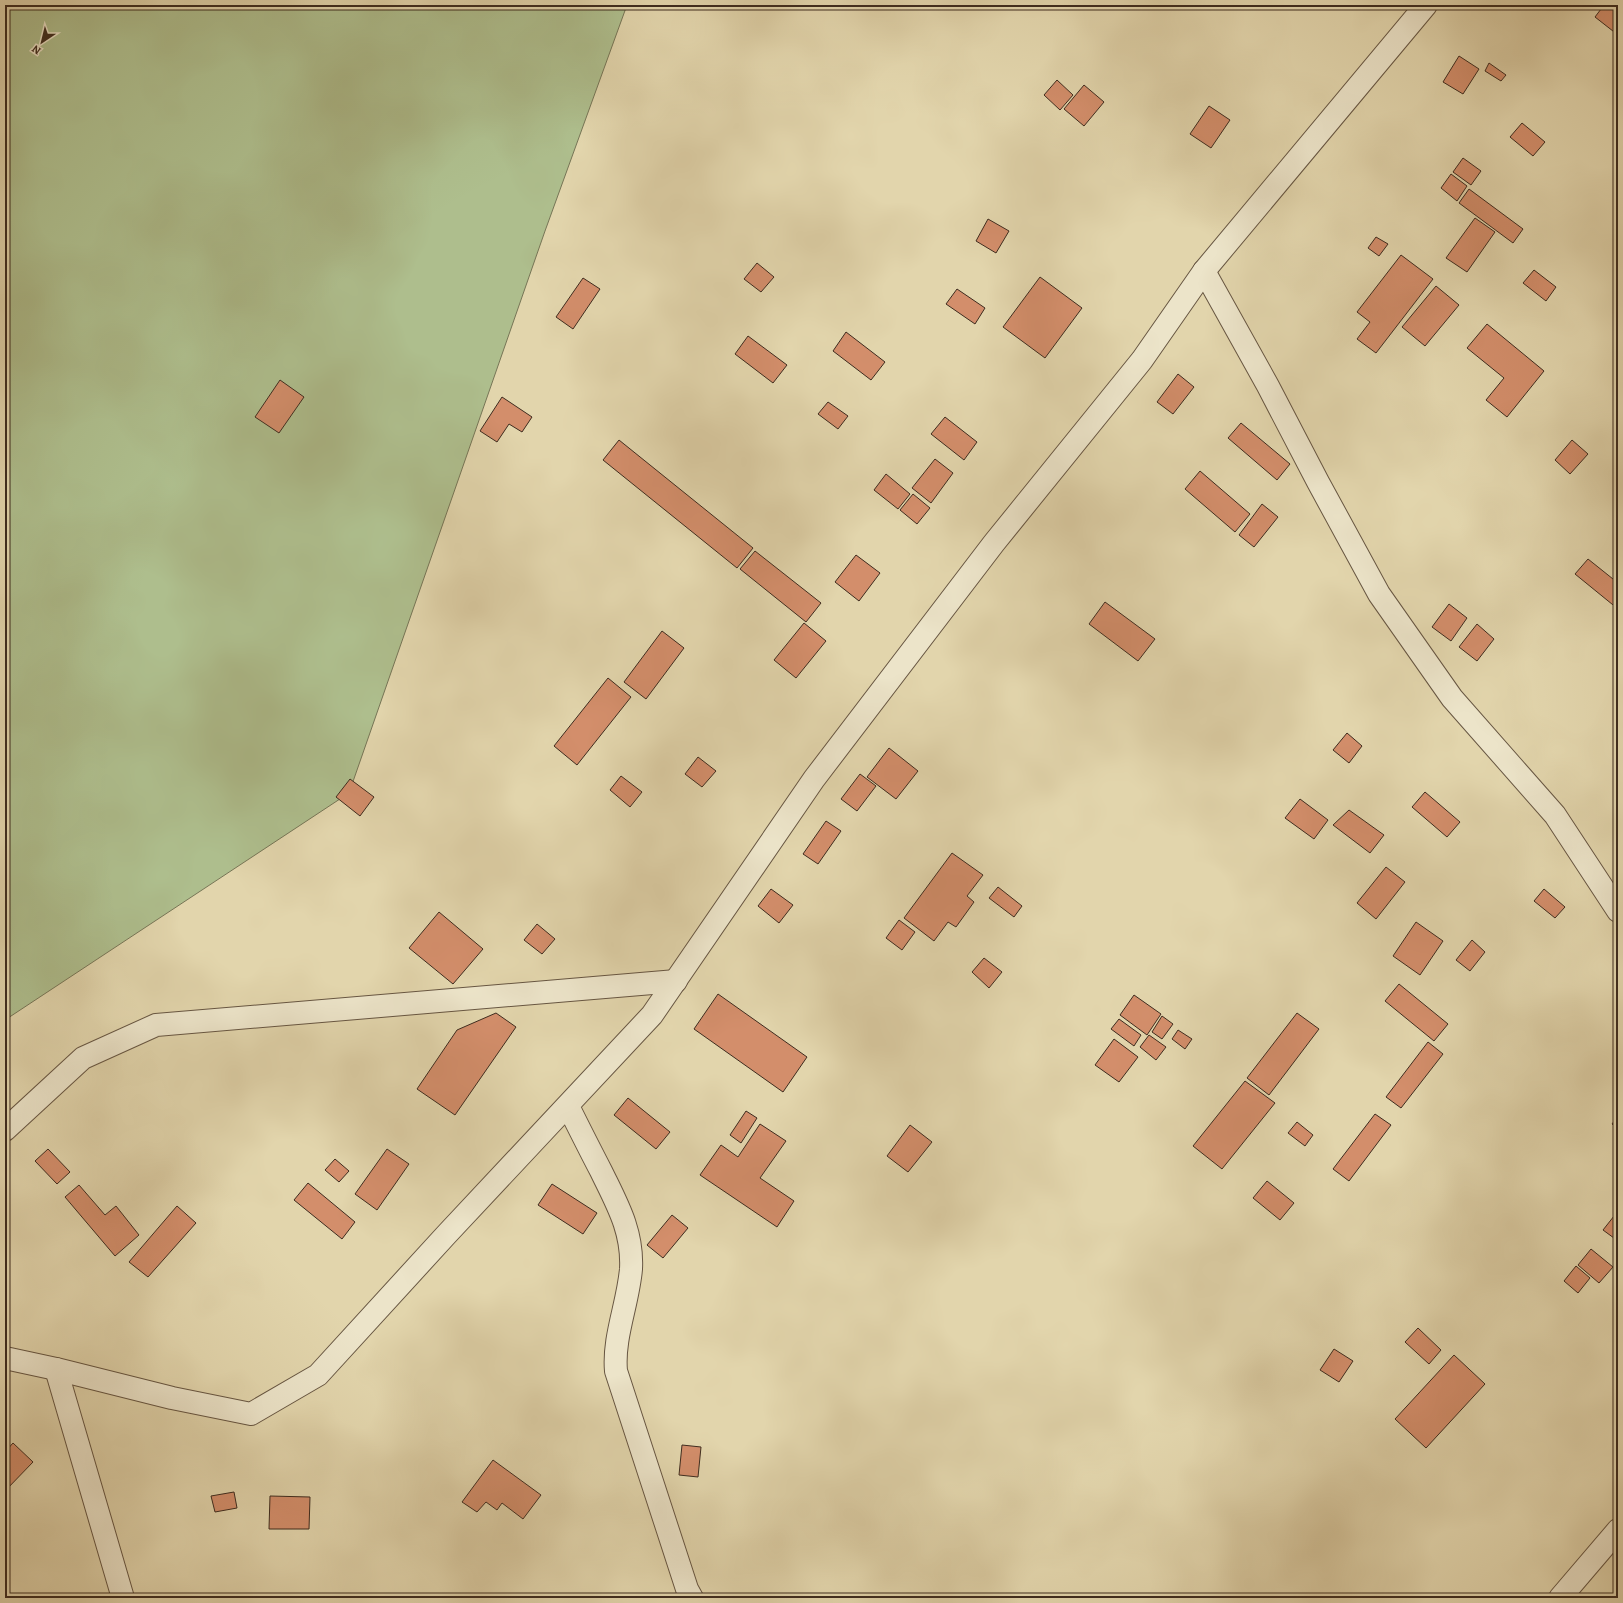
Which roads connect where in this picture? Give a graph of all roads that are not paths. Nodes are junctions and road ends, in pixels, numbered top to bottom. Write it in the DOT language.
graph roads {
  1 [pos="1426,5"];
  2 [pos="1204,271"];
  3 [pos="1618,911"];
  4 [pos="676,981"];
  5 [pos="568,1106"];
  6 [pos="5,1130"];
  7 [pos="5,1358"];
  8 [pos="56,1369"];
  9 [pos="1618,1530"];
  10 [pos="123,1598"];
  11 [pos="692,1598"];
  12 [pos="1560,1598"];
  1 -- 2 [label="street"];
  2 -- 3 [label="street"];
  2 -- 4 [label="street"];
  4 -- 5 [label="street"];
  4 -- 6 [label="street"];
  5 -- 8 [label="street"];
  5 -- 11 [label="street"];
  7 -- 8 [label="street"];
  8 -- 10 [label="street"];
  9 -- 12 [label="street"];
}
